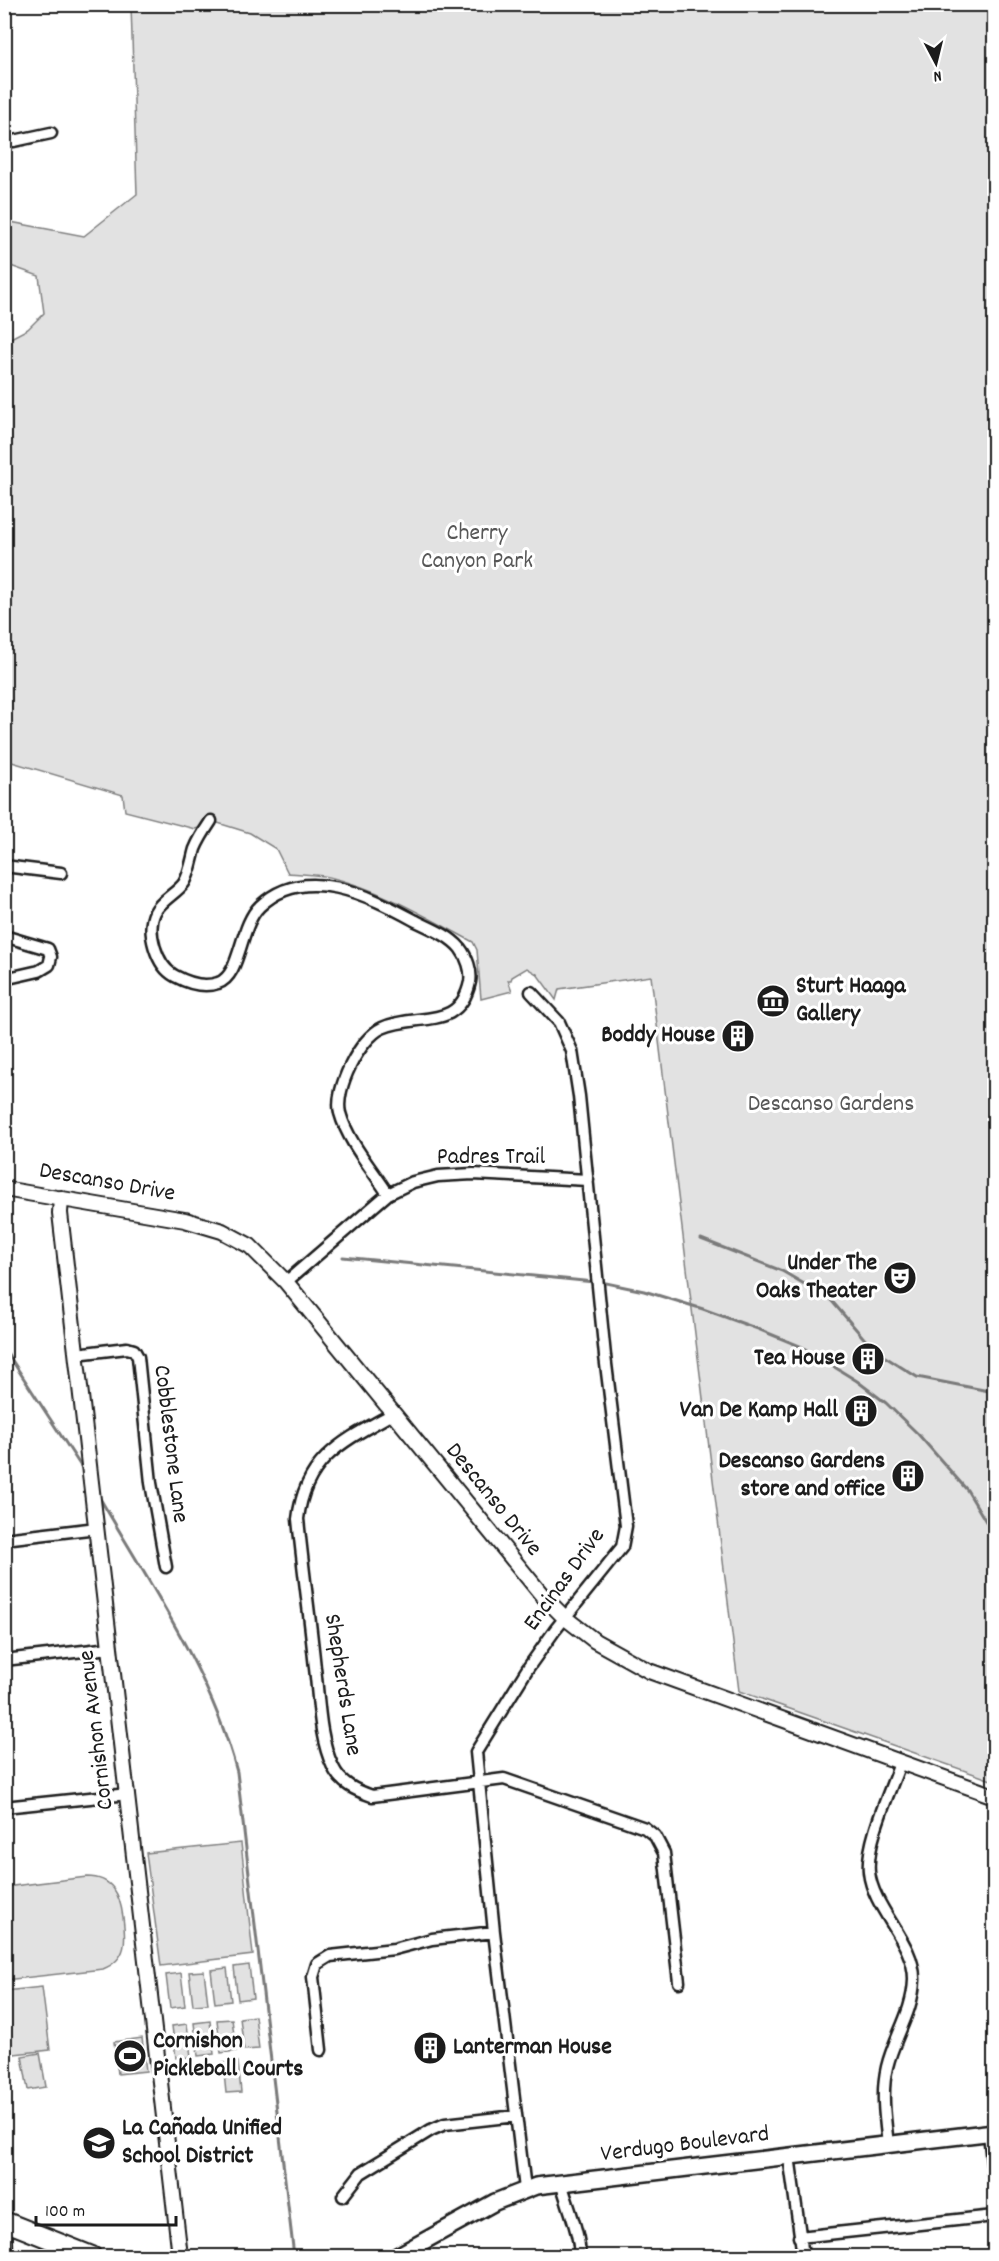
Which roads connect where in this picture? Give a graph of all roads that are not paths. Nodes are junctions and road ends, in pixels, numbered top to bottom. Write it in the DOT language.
graph roads {
  1 [pos="51,133"];
  2 [pos="4,141"];
  3 [pos="211,821"];
  4 [pos="4,866"];
  5 [pos="61,873"];
  6 [pos="4,936"];
  7 [pos="4,979"];
  8 [pos="531,992"];
  9 [pos="588,1180"];
  10 [pos="4,1189"];
  11 [pos="388,1194"];
  12 [pos="61,1197"];
  13 [pos="286,1282"];
  14 [pos="76,1354"];
  15 [pos="394,1413"];
  16 [pos="97,1528"];
  17 [pos="4,1539"];
  18 [pos="166,1567"];
  19 [pos="564,1617"];
  20 [pos="110,1648"];
  21 [pos="4,1660"];
  22 [pos="900,1762"];
  23 [pos="478,1782"];
  24 [pos="128,1794"];
  25 [pos="994,1796"];
  26 [pos="4,1808"];
  27 [pos="494,1932"];
  28 [pos="679,1982"];
  29 [pos="321,2050"];
  30 [pos="516,2116"];
  31 [pos="992,2132"];
  32 [pos="888,2144"];
  33 [pos="789,2156"];
  34 [pos="994,2181"];
  35 [pos="561,2182"];
  36 [pos="525,2188"];
  37 [pos="343,2196"];
  38 [pos="994,2216"];
  39 [pos="5,2221"];
  40 [pos="799,2237"];
  41 [pos="7,2256"];
  42 [pos="92,2256"];
  43 [pos="180,2256"];
  44 [pos="397,2256"];
  45 [pos="579,2256"];
  46 [pos="802,2256"];
  1 -- 2 [label="street"];
  3 -- 11 [label="street"];
  4 -- 5 [label="street"];
  6 -- 7 [label="street"];
  8 -- 9 [label="street, Encinas Drive"];
  9 -- 11 [label="street, Padres Trail"];
  9 -- 19 [label="street, Encinas Drive"];
  10 -- 12 [label="street, Descanso Drive"];
  11 -- 13 [label="street, Padres Trail"];
  12 -- 13 [label="street, Descanso Drive"];
  12 -- 14 [label="street, Cornishon Avenue"];
  13 -- 15 [label="street, Descanso Drive"];
  14 -- 16 [label="street, Cornishon Avenue"];
  14 -- 18 [label="street, Cobblestone Lane"];
  15 -- 19 [label="street, Descanso Drive"];
  15 -- 23 [label="street, Shepherds Lane"];
  16 -- 17 [label="street"];
  16 -- 20 [label="street, Cornishon Avenue"];
  19 -- 22 [label="street, Descanso Drive"];
  19 -- 23 [label="street, Encinas Drive"];
  20 -- 21 [label="street"];
  20 -- 24 [label="street, Cornishon Avenue"];
  22 -- 25 [label="street, Descanso Drive"];
  22 -- 32 [label="street"];
  23 -- 27 [label="street, Encinas Drive"];
  23 -- 28 [label="street, Shepherds Lane"];
  24 -- 26 [label="street"];
  24 -- 43 [label="street, Cornishon Avenue"];
  27 -- 29 [label="street"];
  27 -- 30 [label="street, Encinas Drive"];
  30 -- 36 [label="street, Encinas Drive"];
  30 -- 37 [label="street"];
  31 -- 32 [label="main road, Verdugo Boulevard"];
  31 -- 34 [label="street"];
  32 -- 33 [label="main road, Verdugo Boulevard"];
  33 -- 35 [label="main road, Verdugo Boulevard"];
  33 -- 40 [label="street"];
  35 -- 36 [label="main road, Verdugo Boulevard"];
  35 -- 45 [label="street"];
  36 -- 44 [label="main road, Verdugo Boulevard"];
  38 -- 40 [label="street"];
  39 -- 41 [label="street"];
  39 -- 42 [label="main road"];
  40 -- 46 [label="street"];
}
